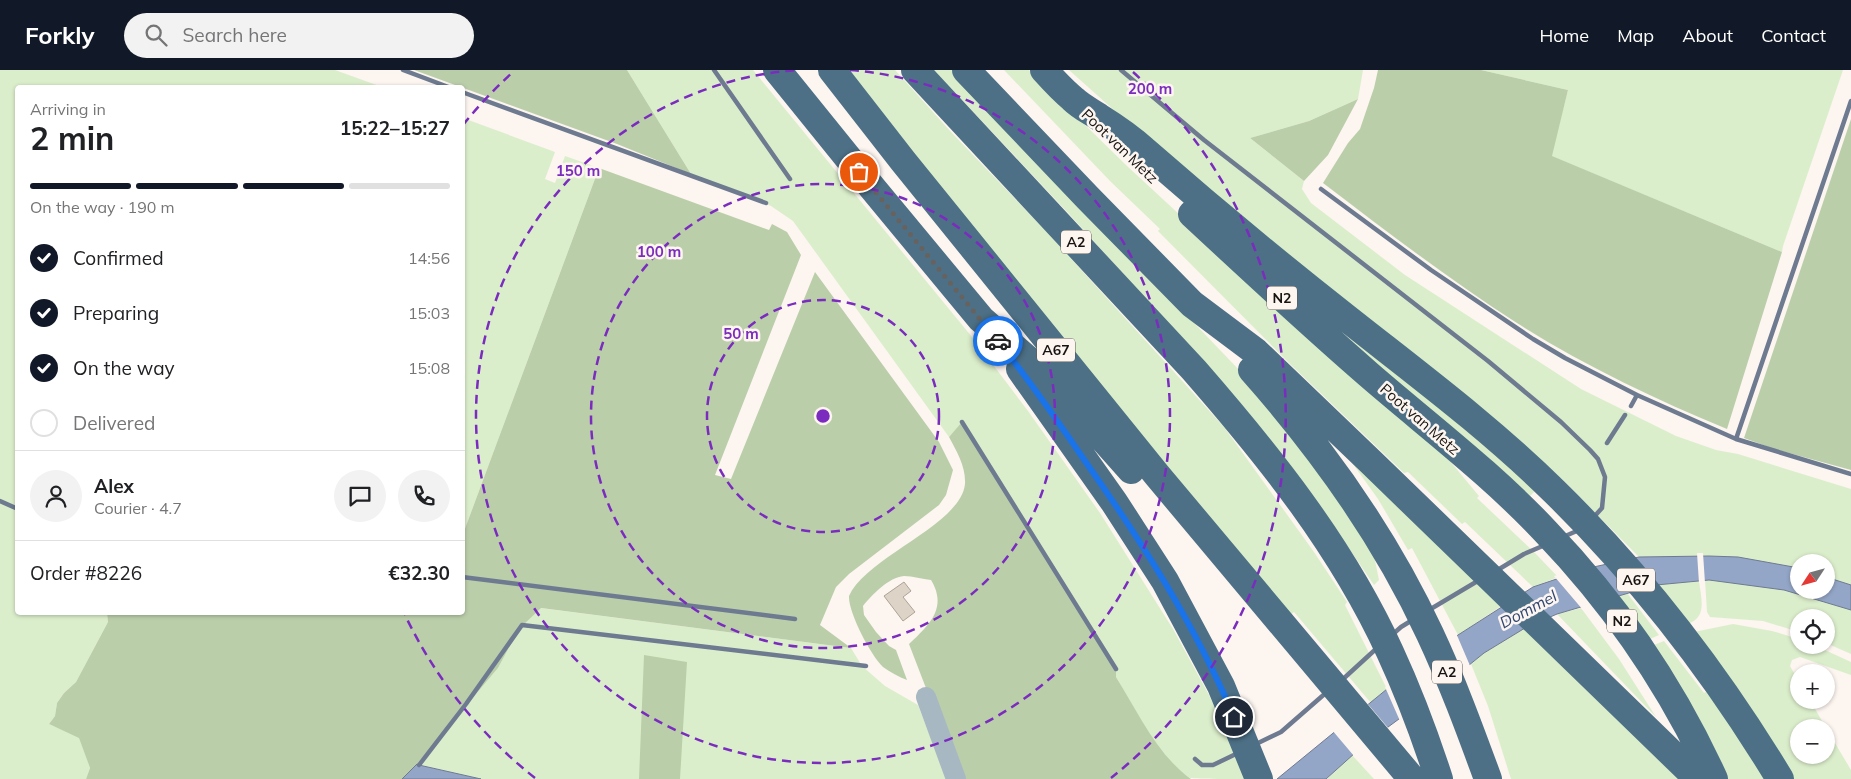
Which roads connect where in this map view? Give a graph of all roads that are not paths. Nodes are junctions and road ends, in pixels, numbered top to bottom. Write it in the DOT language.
graph roads {
  1 [pos="777,70"];
  2 [pos="832,70"];
  3 [pos="915,70"];
  4 [pos="966,70"];
  5 [pos="1044,70"];
  6 [pos="1074,101"];
  7 [pos="1192,304"];
  8 [pos="981,320"];
  9 [pos="1284,626"];
  10 [pos="926,697"];
  11 [pos="956,779"];
  12 [pos="1259,779"];
  13 [pos="1412,779"];
  14 [pos="1440,779"];
  15 [pos="1488,779"];
  16 [pos="1698,779"];
  17 [pos="1714,779"];
  18 [pos="1780,779"];
  1 -- 8 [label="highway"];
  2 -- 9 [label="highway, A67"];
  3 -- 14 [label="highway, A2"];
  4 -- 7 [label="highway, A2"];
  5 -- 6 [label="highway, N2"];
  6 -- 17 [label="highway, Poot van Metz / N2"];
  6 -- 18 [label="highway, A67"];
  7 -- 15 [label="highway, A2"];
  7 -- 16 [label="highway"];
  8 -- 9 [label="highway"];
  8 -- 12 [label="highway"];
  9 -- 13 [label="highway, A67"];
  10 -- 11 [label="street"];
}
